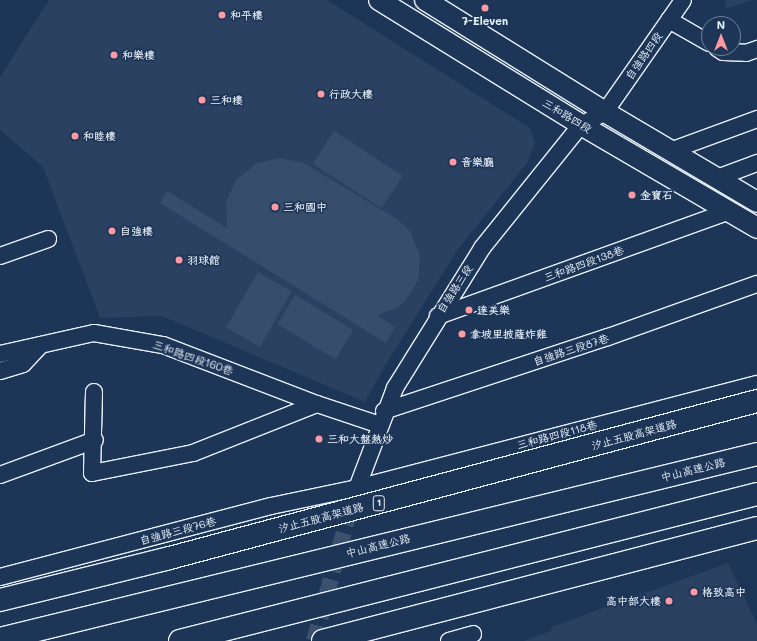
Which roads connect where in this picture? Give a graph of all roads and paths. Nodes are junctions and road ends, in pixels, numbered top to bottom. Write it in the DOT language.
graph roads {
  1 [pos="379,0"];
  2 [pos="424,0"];
  3 [pos="683,0"];
  4 [pos="669,20"];
  5 [pos="701,38"];
  6 [pos="757,49"];
  7 [pos="741,53"];
  8 [pos="605,112"];
  9 [pos="757,119"];
  10 [pos="581,125"];
  11 [pos="670,151"];
  12 [pos="757,163"];
  13 [pos="717,178"];
  14 [pos="757,202"];
  15 [pos="729,211"];
  16 [pos="757,228"];
  17 [pos="48,239"];
  18 [pos="0,256"];
  19 [pos="757,284"];
  20 [pos="438,316"];
  21 [pos="41,345"];
  22 [pos="0,354"];
  23 [pos="0,372"];
  24 [pos="757,384"];
  25 [pos="94,392"];
  26 [pos="757,401"];
  27 [pos="317,404"];
  28 [pos="382,418"];
  29 [pos="95,440"];
  30 [pos="757,454"];
  31 [pos="0,475"];
  32 [pos="355,493"];
  33 [pos="757,494"];
  34 [pos="757,528"];
  35 [pos="0,577"];
  36 [pos="0,600"];
  37 [pos="473,634"];
  38 [pos="0,639"];
  39 [pos="180,641"];
  40 [pos="323,641"];
  41 [pos="449,641"];
  1 -- 10 [label="main road, 三和路四段"];
  2 -- 8 [label="main road, 三和路四段"];
  3 -- 4 [label="street, 自強路四段"];
  4 -- 5 [label="street"];
  4 -- 8 [label="street, 自強路四段"];
  6 -- 7 [label="street"];
  8 -- 10 [label="street, 自強路三段"];
  8 -- 11 [label="main road, 三和路四段"];
  9 -- 11 [label="street"];
  10 -- 15 [label="main road, 三和路四段"];
  10 -- 20 [label="street, 自強路三段"];
  11 -- 13 [label="main road, 三和路四段"];
  12 -- 13 [label="street"];
  13 -- 14 [label="main road, 三和路四段"];
  15 -- 16 [label="main road, 三和路四段"];
  15 -- 20 [label="street, 三和路四段138巷"];
  17 -- 18 [label="street"];
  19 -- 28 [label="street, 自強路三段87巷"];
  20 -- 28 [label="street, 自強路三段"];
  21 -- 22 [label="street, 三和路四段160巷"];
  21 -- 23 [label="street"];
  21 -- 27 [label="street, 三和路四段160巷"];
  24 -- 32 [label="street, 三和路四段118巷"];
  25 -- 29 [label="street"];
  26 -- 36 [label="highway, 汐止五股高架道路 / 1, bridge"];
  27 -- 28 [label="street, 三和路四段160巷"];
  27 -- 29 [label="street"];
  28 -- 32 [label="street, 自強路三段"];
  29 -- 31 [label="street"];
  30 -- 38 [label="highway, 中山高速公路"];
  32 -- 35 [label="street, 自強路三段76巷"];
  33 -- 39 [label="highway"];
  34 -- 40 [label="highway"];
  37 -- 41 [label="street"];
}
